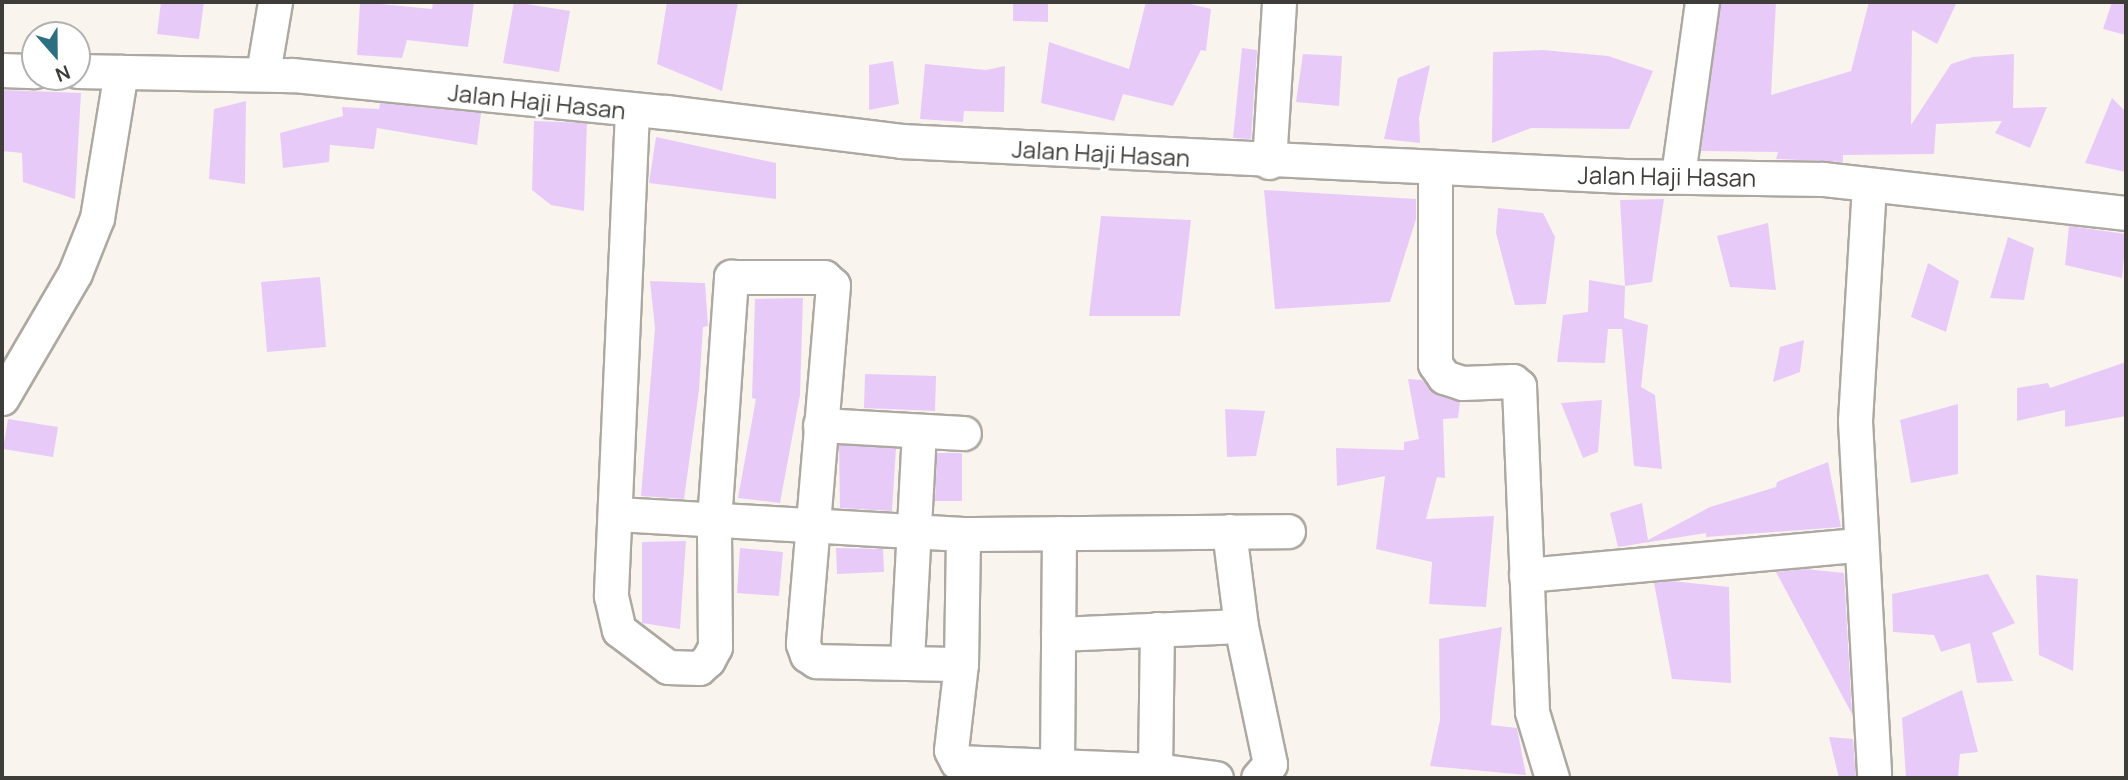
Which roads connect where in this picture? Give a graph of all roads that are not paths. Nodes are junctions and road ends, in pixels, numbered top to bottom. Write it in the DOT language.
graph roads {
  1 [pos="275,2"];
  2 [pos="1279,2"];
  3 [pos="1702,2"];
  4 [pos="2,70"];
  5 [pos="21,71"];
  6 [pos="91,71"];
  7 [pos="121,72"];
  8 [pos="263,74"];
  9 [pos="632,111"];
  10 [pos="1269,162"];
  11 [pos="1435,168"];
  12 [pos="1678,175"];
  13 [pos="1869,185"];
  14 [pos="2126,213"];
  15 [pos="2,398"];
  16 [pos="820,425"];
  17 [pos="919,432"];
  18 [pos="964,433"];
  19 [pos="616,514"];
  20 [pos="714,520"];
  21 [pos="813,525"];
  22 [pos="1229,531"];
  23 [pos="1288,531"];
  24 [pos="914,533"];
  25 [pos="1059,533"];
  26 [pos="963,534"];
  27 [pos="1858,545"];
  28 [pos="1526,575"];
  29 [pos="1241,626"];
  30 [pos="1157,629"];
  31 [pos="1058,634"];
  32 [pos="907,660"];
  33 [pos="961,664"];
  34 [pos="1057,764"];
  35 [pos="956,770"];
  36 [pos="1155,770"];
  37 [pos="1874,774"];
  38 [pos="1216,778"];
  39 [pos="1258,778"];
  40 [pos="1552,778"];
  1 -- 8 [label="street"];
  2 -- 10 [label="street"];
  3 -- 12 [label="street"];
  4 -- 5 [label="street"];
  6 -- 7 [label="street, Jalan Haji Hasan"];
  7 -- 8 [label="street, Jalan Haji Hasan"];
  7 -- 15 [label="street"];
  8 -- 9 [label="street, Jalan Haji Hasan"];
  9 -- 10 [label="street, Jalan Haji Hasan"];
  9 -- 19 [label="street"];
  10 -- 11 [label="street, Jalan Haji Hasan"];
  11 -- 12 [label="street, Jalan Haji Hasan"];
  11 -- 28 [label="street"];
  12 -- 13 [label="street, Jalan Haji Hasan"];
  13 -- 14 [label="street, Jalan Haji Hasan"];
  13 -- 27 [label="street"];
  16 -- 17 [label="street"];
  16 -- 20 [label="street"];
  16 -- 21 [label="street"];
  17 -- 18 [label="street"];
  17 -- 24 [label="street"];
  19 -- 20 [label="street"];
  19 -- 20 [label="street"];
  20 -- 21 [label="street"];
  21 -- 24 [label="street"];
  21 -- 32 [label="street"];
  22 -- 23 [label="street"];
  22 -- 25 [label="street"];
  22 -- 29 [label="street"];
  24 -- 26 [label="street"];
  24 -- 32 [label="street"];
  25 -- 26 [label="street"];
  25 -- 31 [label="street"];
  26 -- 33 [label="street"];
  27 -- 28 [label="street"];
  27 -- 37 [label="street"];
  28 -- 40 [label="street"];
  29 -- 30 [label="street"];
  29 -- 39 [label="street"];
  30 -- 31 [label="street"];
  30 -- 36 [label="street"];
  31 -- 34 [label="street"];
  32 -- 33 [label="street"];
  33 -- 35 [label="street"];
  34 -- 35 [label="street"];
  34 -- 36 [label="street"];
  36 -- 38 [label="street"];
}
